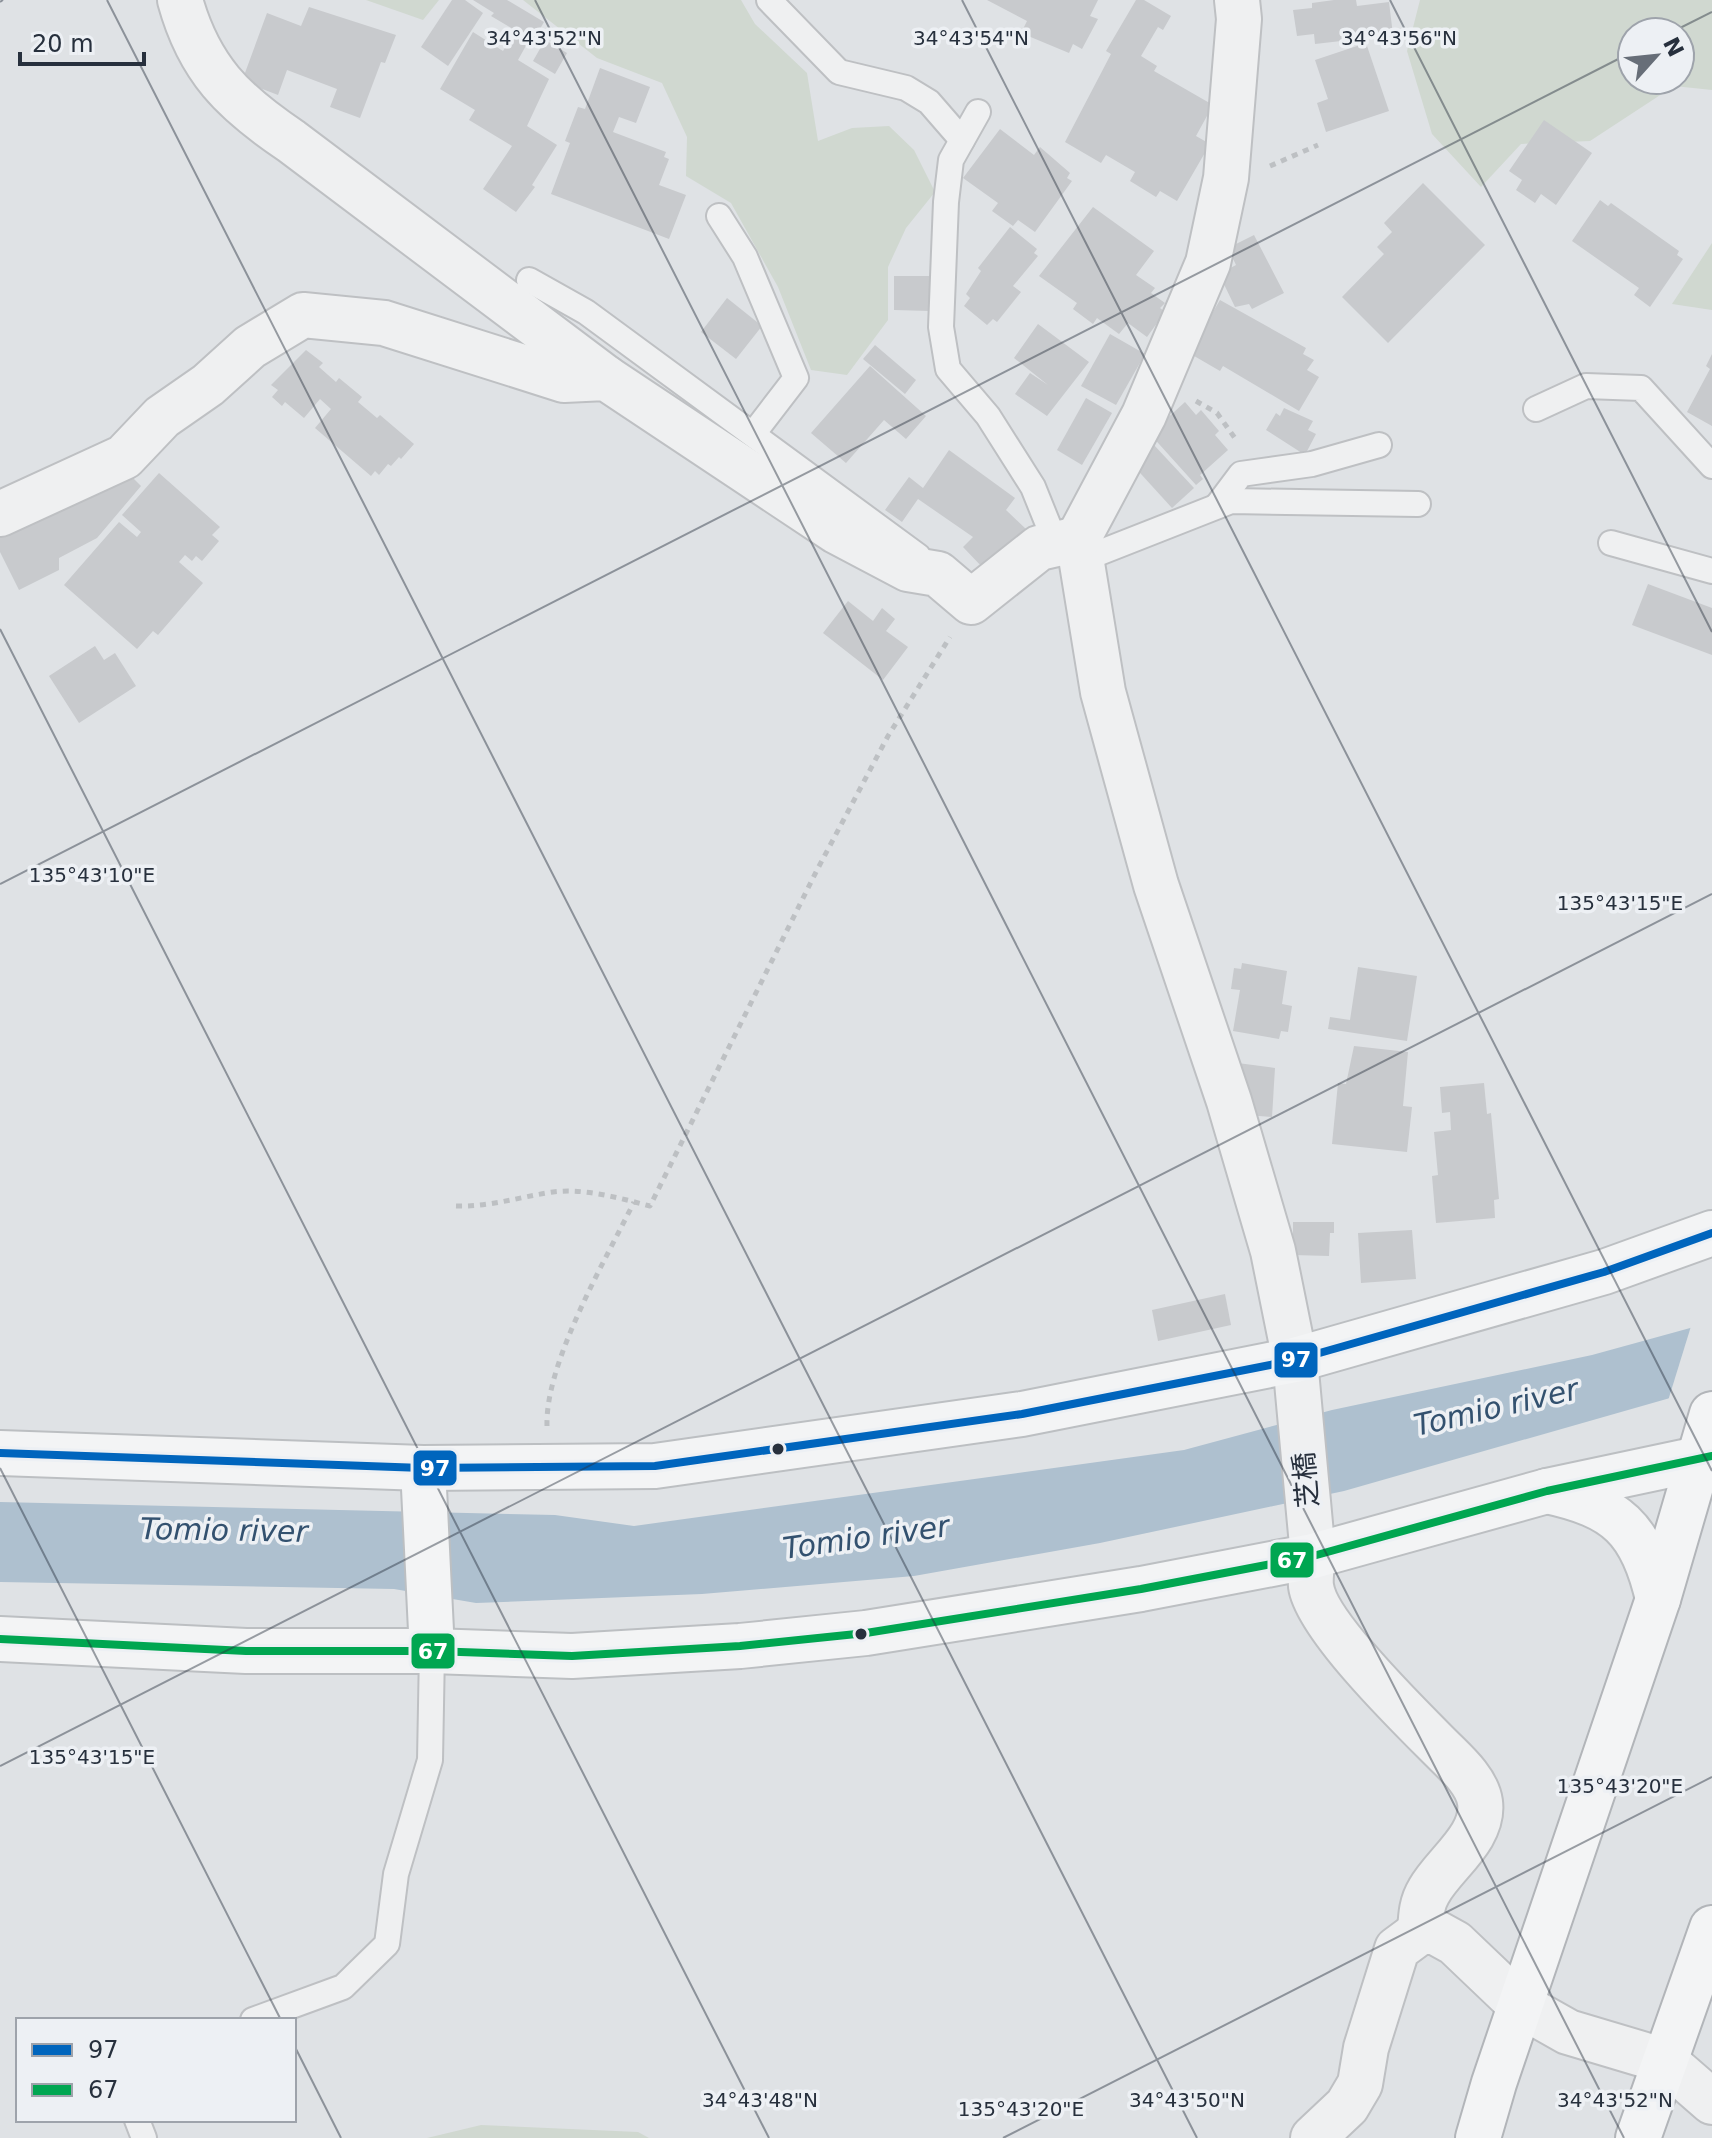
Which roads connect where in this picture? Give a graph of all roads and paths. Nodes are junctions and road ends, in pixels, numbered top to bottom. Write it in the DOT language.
graph roads {
  1 [pos="180,0"];
  2 [pos="769,0"];
  3 [pos="1237,0"];
  4 [pos="978,112"];
  5 [pos="962,140"];
  6 [pos="719,216"];
  7 [pos="529,280"];
  8 [pos="606,378"];
  9 [pos="1155,389"];
  10 [pos="1536,409"];
  11 [pos="753,434"];
  12 [pos="1379,445"];
  13 [pos="1712,466"];
  14 [pos="1265,471"];
  15 [pos="1418,504"];
  16 [pos="1217,506"];
  17 [pos="0,514"];
  18 [pos="1611,543"];
  19 [pos="1072,547"];
  20 [pos="1712,571"];
  21 [pos="938,574"];
  22 [pos="971,602"];
  23 [pos="634,1202"];
  24 [pos="456,1206"];
  25 [pos="1712,1233"];
  26 [pos="1295,1360"];
  27 [pos="1712,1414"];
  28 [pos="0,1453"];
  29 [pos="1705,1457"];
  30 [pos="549,1467"];
  31 [pos="423,1468"];
  32 [pos="1547,1491"];
  33 [pos="1313,1556"];
  34 [pos="1658,1599"];
  35 [pos="0,1639"];
  36 [pos="432,1651"];
  37 [pos="1712,1928"];
  38 [pos="1420,1932"];
  39 [pos="1520,2005"];
  40 [pos="258,2018"];
  41 [pos="1665,2061"];
  42 [pos="1712,2102"];
  43 [pos="1313,2138"];
  44 [pos="1478,2138"];
  45 [pos="1638,2138"];
  1 -- 8 [label="street"];
  2 -- 5 [label="lane"];
  3 -- 9 [label="street"];
  4 -- 5 [label="lane"];
  5 -- 19 [label="lane"];
  6 -- 11 [label="lane"];
  7 -- 11 [label="lane"];
  8 -- 17 [label="street"];
  8 -- 21 [label="street"];
  9 -- 14 [label="path"];
  9 -- 19 [label="street"];
  10 -- 13 [label="lane"];
  11 -- 21 [label="lane"];
  12 -- 14 [label="lane"];
  14 -- 16 [label="lane"];
  15 -- 16 [label="lane"];
  16 -- 19 [label="lane"];
  18 -- 20 [label="lane"];
  19 -- 22 [label="street"];
  19 -- 26 [label="street, 芝橋"];
  21 -- 22 [label="street"];
  22 -- 23 [label="path"];
  23 -- 24 [label="path"];
  23 -- 30 [label="path"];
  25 -- 26 [label="main road"];
  26 -- 30 [label="main road"];
  26 -- 33 [label="street, 芝橋"];
  27 -- 29 [label="main road"];
  28 -- 31 [label="main road"];
  29 -- 32 [label="main road"];
  29 -- 34 [label="main road"];
  30 -- 31 [label="main road"];
  31 -- 36 [label="main road"];
  32 -- 33 [label="main road"];
  32 -- 34 [label="main road"];
  33 -- 36 [label="main road"];
  33 -- 38 [label="street, 芝橋"];
  34 -- 39 [label="main road"];
  35 -- 36 [label="main road"];
  36 -- 40 [label="lane"];
  37 -- 41 [label="main road"];
  38 -- 39 [label="street"];
  38 -- 43 [label="street"];
  39 -- 41 [label="street"];
  39 -- 44 [label="main road"];
  41 -- 42 [label="street"];
  41 -- 45 [label="main road"];
}
